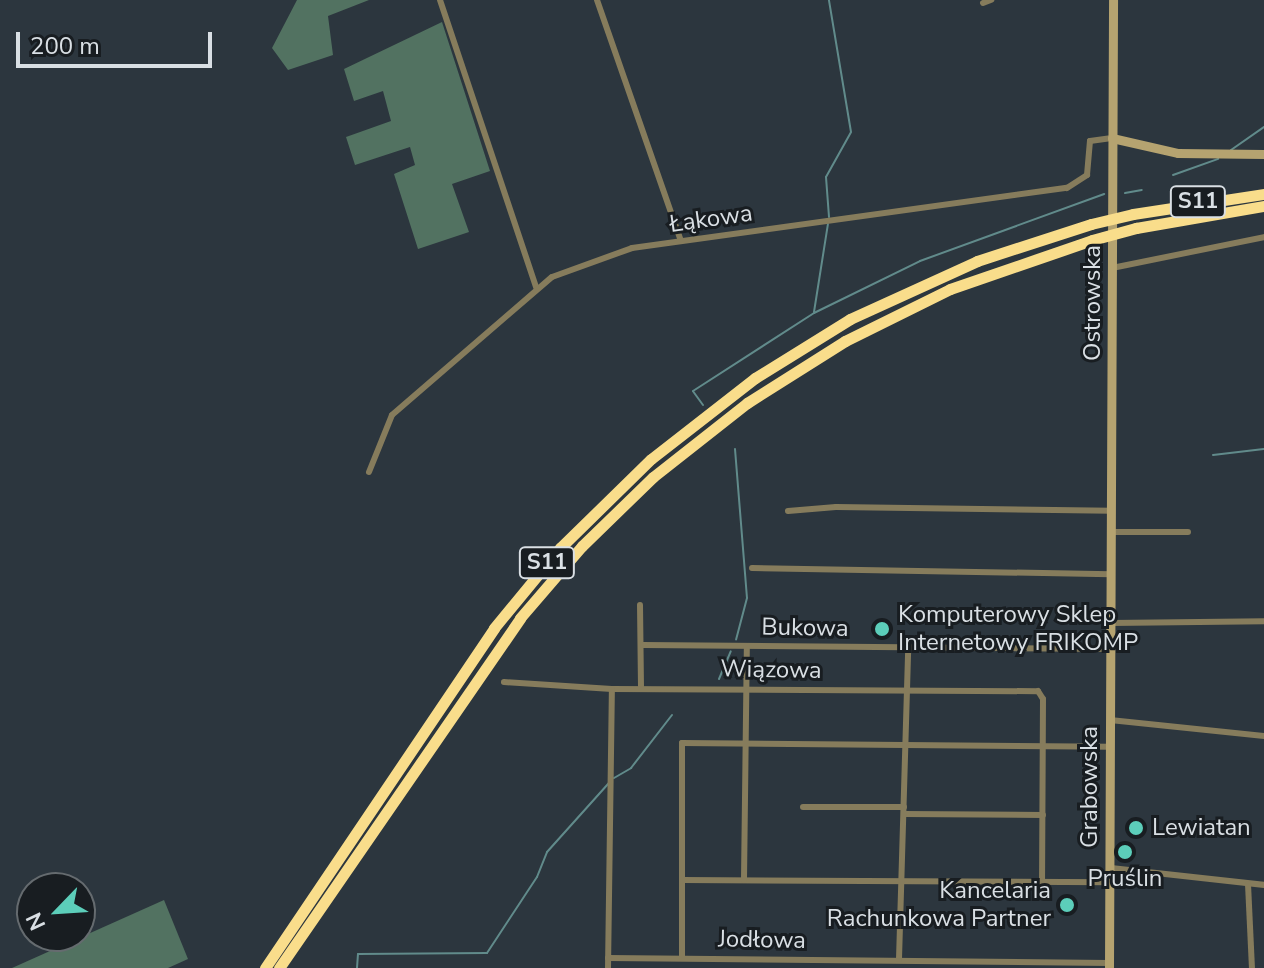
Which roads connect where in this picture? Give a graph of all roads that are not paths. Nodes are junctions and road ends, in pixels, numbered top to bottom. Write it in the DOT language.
graph roads {
  1 [pos="440,0"];
  2 [pos="597,0"];
  3 [pos="991,0"];
  4 [pos="1113,0"];
  5 [pos="983,3"];
  6 [pos="1112,138"];
  7 [pos="1264,154"];
  8 [pos="1264,194"];
  9 [pos="1264,206"];
  10 [pos="1264,237"];
  11 [pos="681,241"];
  12 [pos="1112,268"];
  13 [pos="536,287"];
  14 [pos="369,472"];
  15 [pos="788,511"];
  16 [pos="1111,511"];
  17 [pos="1111,532"];
  18 [pos="1188,532"];
  19 [pos="752,568"];
  20 [pos="1111,574"];
  21 [pos="640,605"];
  22 [pos="1111,607"];
  23 [pos="1264,621"];
  24 [pos="1111,623"];
  25 [pos="643,645"];
  26 [pos="747,646"];
  27 [pos="908,648"];
  28 [pos="1110,649"];
  29 [pos="504,682"];
  30 [pos="641,686"];
  31 [pos="746,688"];
  32 [pos="612,689"];
  33 [pos="908,690"];
  34 [pos="1110,720"];
  35 [pos="1264,736"];
  36 [pos="746,743"];
  37 [pos="905,746"];
  38 [pos="1110,747"];
  39 [pos="1043,748"];
  40 [pos="803,807"];
  41 [pos="904,810"];
  42 [pos="1043,815"];
  43 [pos="1111,868"];
  44 [pos="682,880"];
  45 [pos="744,880"];
  46 [pos="904,880"];
  47 [pos="1042,882"];
  48 [pos="1111,882"];
  49 [pos="1248,884"];
  50 [pos="1264,885"];
  51 [pos="608,958"];
  52 [pos="682,958"];
  53 [pos="899,959"];
  54 [pos="1109,965"];
  55 [pos="265,968"];
  56 [pos="279,968"];
  57 [pos="608,968"];
  58 [pos="1252,968"];
  1 -- 13 [label="street"];
  2 -- 11 [label="street"];
  3 -- 5 [label="street"];
  4 -- 6 [label="street, Ostrowska"];
  6 -- 7 [label="street"];
  6 -- 11 [label="street, Łąkowa"];
  6 -- 12 [label="street, Ostrowska"];
  8 -- 55 [label="highway, S11, bridge"];
  9 -- 56 [label="highway, S11, bridge"];
  10 -- 12 [label="street"];
  11 -- 13 [label="street, Łąkowa"];
  12 -- 16 [label="street, Ostrowska"];
  13 -- 14 [label="street, Łąkowa"];
  15 -- 16 [label="street"];
  16 -- 17 [label="street, Ostrowska"];
  17 -- 18 [label="street"];
  17 -- 20 [label="street, Ostrowska"];
  19 -- 20 [label="street"];
  20 -- 22 [label="street, Ostrowska"];
  21 -- 25 [label="street"];
  22 -- 24 [label="street, Grabowska"];
  23 -- 24 [label="street"];
  24 -- 28 [label="street, Grabowska"];
  25 -- 26 [label="street, Bukowa"];
  25 -- 30 [label="street"];
  26 -- 27 [label="street, Bukowa"];
  26 -- 31 [label="street"];
  27 -- 28 [label="street, Bukowa"];
  27 -- 33 [label="street"];
  28 -- 34 [label="street, Grabowska"];
  29 -- 32 [label="street, Wiązowa"];
  30 -- 31 [label="street, Wiązowa"];
  30 -- 32 [label="street, Wiązowa"];
  31 -- 33 [label="street, Wiązowa"];
  31 -- 36 [label="street"];
  32 -- 51 [label="street"];
  33 -- 37 [label="street"];
  33 -- 39 [label="street, Wiązowa"];
  34 -- 35 [label="street"];
  34 -- 38 [label="street, Grabowska"];
  36 -- 37 [label="street"];
  36 -- 44 [label="street"];
  36 -- 45 [label="street"];
  37 -- 39 [label="street"];
  37 -- 41 [label="street"];
  38 -- 39 [label="street"];
  38 -- 43 [label="street, Grabowska"];
  39 -- 42 [label="street"];
  40 -- 41 [label="street"];
  41 -- 42 [label="street"];
  41 -- 46 [label="street"];
  42 -- 47 [label="street"];
  43 -- 48 [label="street, Grabowska"];
  43 -- 49 [label="street"];
  44 -- 45 [label="street"];
  44 -- 52 [label="street"];
  45 -- 46 [label="street"];
  46 -- 47 [label="street"];
  46 -- 53 [label="street"];
  47 -- 48 [label="street"];
  48 -- 54 [label="street, Grabowska"];
  49 -- 50 [label="street"];
  49 -- 58 [label="street"];
  51 -- 52 [label="street, Jodłowa"];
  51 -- 57 [label="street"];
  52 -- 53 [label="street, Jodłowa"];
  53 -- 54 [label="street, Jodłowa"];
}
